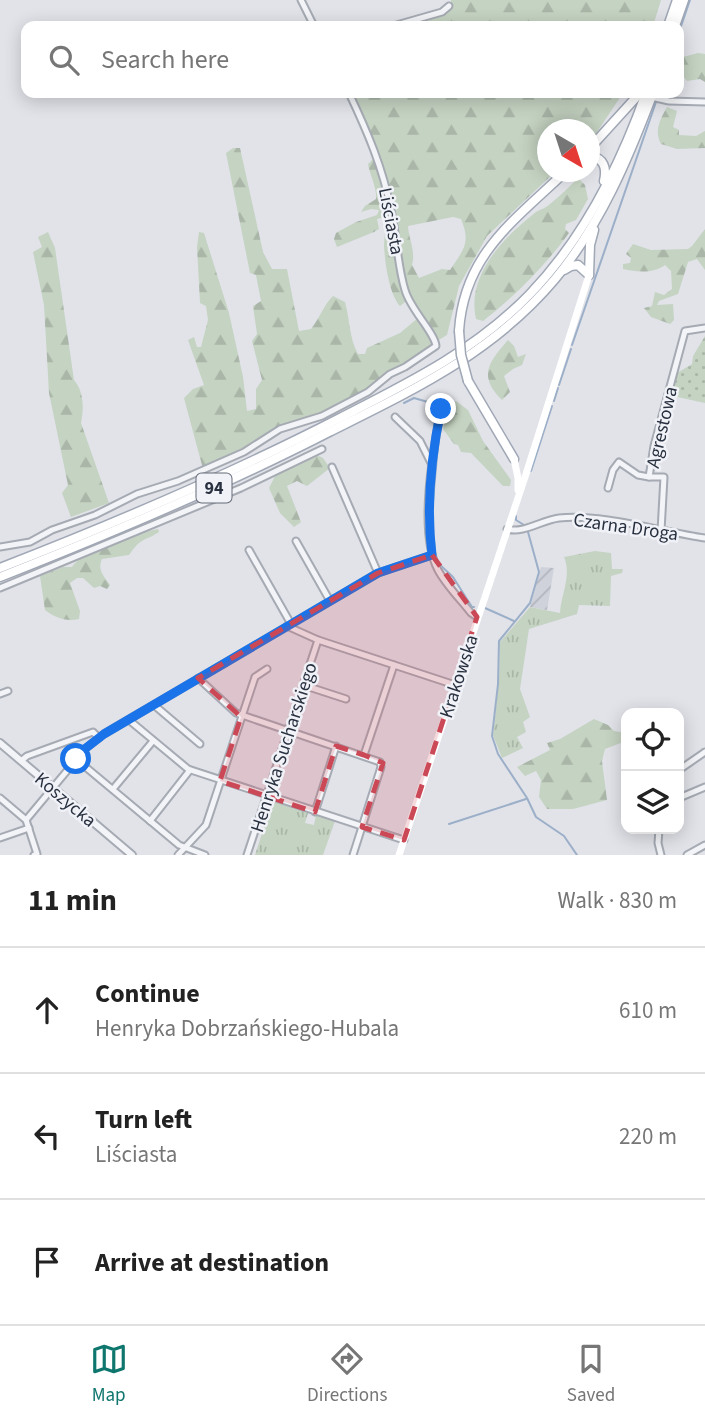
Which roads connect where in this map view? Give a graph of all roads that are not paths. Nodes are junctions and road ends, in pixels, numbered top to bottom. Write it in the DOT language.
graph roads {
  1 [pos="301,0"];
  2 [pos="677,0"];
  3 [pos="684,0"];
  4 [pos="449,6"];
  5 [pos="312,21"];
  6 [pos="410,21"];
  7 [pos="670,21"];
  8 [pos="677,21"];
  9 [pos="351,98"];
  10 [pos="635,98"];
  11 [pos="648,98"];
  12 [pos="649,98"];
  13 [pos="678,98"];
  14 [pos="705,102"];
  15 [pos="600,137"];
  16 [pos="600,160"];
  17 [pos="555,182"];
  18 [pos="598,217"];
  19 [pos="586,221"];
  20 [pos="589,275"];
  21 [pos="554,279"];
  22 [pos="705,328"];
  23 [pos="441,409"];
  24 [pos="396,417"];
  25 [pos="323,449"];
  26 [pos="533,451"];
  27 [pos="514,460"];
  28 [pos="432,465"];
  29 [pos="332,467"];
  30 [pos="649,477"];
  31 [pos="522,483"];
  32 [pos="608,488"];
  33 [pos="517,497"];
  34 [pos="507,529"];
  35 [pos="661,531"];
  36 [pos="705,538"];
  37 [pos="296,541"];
  38 [pos="0,547"];
  39 [pos="249,550"];
  40 [pos="432,555"];
  41 [pos="0,568"];
  42 [pos="378,573"];
  43 [pos="0,577"];
  44 [pos="0,588"];
  45 [pos="330,601"];
  46 [pos="477,617"];
  47 [pos="289,625"];
  48 [pos="318,640"];
  49 [pos="394,665"];
  50 [pos="267,669"];
  51 [pos="198,678"];
  52 [pos="303,685"];
  53 [pos="455,685"];
  54 [pos="8,691"];
  55 [pos="0,694"];
  56 [pos="346,699"];
  57 [pos="154,705"];
  58 [pos="241,715"];
  59 [pos="129,720"];
  60 [pos="288,730"];
  61 [pos="78,738"];
  62 [pos="99,738"];
  63 [pos="153,741"];
  64 [pos="0,743"];
  65 [pos="200,744"];
  66 [pos="336,746"];
  67 [pos="86,748"];
  68 [pos="705,752"];
  69 [pos="364,755"];
  70 [pos="76,759"];
  71 [pos="21,761"];
  72 [pos="684,767"];
  73 [pos="190,770"];
  74 [pos="220,781"];
  75 [pos="705,787"];
  76 [pos="53,788"];
  77 [pos="113,789"];
  78 [pos="267,796"];
  79 [pos="684,797"];
  80 [pos="0,798"];
  81 [pos="315,812"];
  82 [pos="26,820"];
  83 [pos="150,821"];
  84 [pos="362,827"];
  85 [pos="29,828"];
  86 [pos="659,834"];
  87 [pos="0,838"];
  88 [pos="404,840"];
  89 [pos="705,845"];
  90 [pos="184,848"];
  91 [pos="34,855"];
  92 [pos="131,855"];
  93 [pos="178,855"];
  94 [pos="205,855"];
  95 [pos="247,855"];
  96 [pos="353,855"];
  97 [pos="398,855"];
  98 [pos="661,855"];
  99 [pos="687,855"];
  1 -- 5 [label="street"];
  2 -- 7 [label="main road"];
  3 -- 8 [label="main road"];
  4 -- 6 [label="street"];
  9 -- 38 [label="street, Liściasta"];
  10 -- 15 [label="main road"];
  11 -- 19 [label="main road, 94"];
  12 -- 18 [label="main road, 94"];
  13 -- 14 [label="street"];
  16 -- 19 [label="main road"];
  17 -- 27 [label="main road, bridge"];
  18 -- 20 [label="main road"];
  18 -- 21 [label="main road, 94"];
  19 -- 41 [label="main road, 94"];
  20 -- 21 [label="main road"];
  20 -- 26 [label="main road, Krakowska"];
  21 -- 43 [label="main road, 94"];
  22 -- 30 [label="street, Agrestowa"];
  23 -- 28 [label="street"];
  24 -- 28 [label="street"];
  25 -- 44 [label="street"];
  26 -- 27 [label="main road"];
  26 -- 31 [label="main road, Krakowska"];
  27 -- 31 [label="main road"];
  27 -- 33 [label="main road, Krakowska"];
  28 -- 40 [label="street"];
  29 -- 42 [label="street"];
  30 -- 32 [label="street"];
  30 -- 35 [label="street, Agrestowa"];
  31 -- 33 [label="main road, Krakowska"];
  33 -- 34 [label="main road, Krakowska"];
  34 -- 35 [label="street, Czarna Droga"];
  34 -- 46 [label="main road, Krakowska"];
  35 -- 36 [label="street, Czarna Droga"];
  37 -- 45 [label="street"];
  39 -- 47 [label="street"];
  40 -- 42 [label="street"];
  40 -- 46 [label="street"];
  42 -- 45 [label="street"];
  45 -- 47 [label="street"];
  46 -- 53 [label="main road, Krakowska"];
  47 -- 48 [label="street"];
  47 -- 51 [label="street"];
  48 -- 49 [label="street"];
  48 -- 52 [label="street, Henryka Sucharskiego"];
  49 -- 53 [label="street"];
  49 -- 69 [label="street"];
  50 -- 58 [label="street"];
  51 -- 57 [label="street"];
  51 -- 58 [label="street"];
  52 -- 56 [label="street"];
  52 -- 60 [label="street, Henryka Sucharskiego"];
  53 -- 88 [label="main road, Krakowska"];
  54 -- 55 [label="street"];
  57 -- 59 [label="street"];
  57 -- 65 [label="street"];
  58 -- 60 [label="street"];
  58 -- 74 [label="street"];
  59 -- 62 [label="street"];
  59 -- 63 [label="street"];
  60 -- 66 [label="street"];
  60 -- 78 [label="street, Henryka Sucharskiego"];
  61 -- 62 [label="street"];
  61 -- 67 [label="street"];
  61 -- 71 [label="street"];
  62 -- 67 [label="street"];
  63 -- 73 [label="street"];
  63 -- 77 [label="street"];
  64 -- 71 [label="street, Koszycka"];
  66 -- 69 [label="street"];
  66 -- 81 [label="street"];
  67 -- 70 [label="street"];
  68 -- 72 [label="street"];
  69 -- 84 [label="street"];
  70 -- 76 [label="street"];
  70 -- 77 [label="street"];
  71 -- 76 [label="street, Koszycka"];
  73 -- 74 [label="street"];
  73 -- 83 [label="street"];
  74 -- 78 [label="street"];
  74 -- 90 [label="street"];
  75 -- 79 [label="street"];
  76 -- 82 [label="street"];
  76 -- 92 [label="street, Koszycka"];
  77 -- 83 [label="street"];
  78 -- 81 [label="street"];
  78 -- 95 [label="street, Henryka Sucharskiego"];
  80 -- 82 [label="street"];
  81 -- 84 [label="street"];
  82 -- 85 [label="street"];
  83 -- 90 [label="street"];
  84 -- 88 [label="street"];
  84 -- 96 [label="street"];
  85 -- 87 [label="street"];
  85 -- 91 [label="street"];
  86 -- 98 [label="street"];
  88 -- 97 [label="main road, Krakowska"];
  89 -- 99 [label="street"];
  90 -- 93 [label="street"];
  90 -- 94 [label="street"];
}
